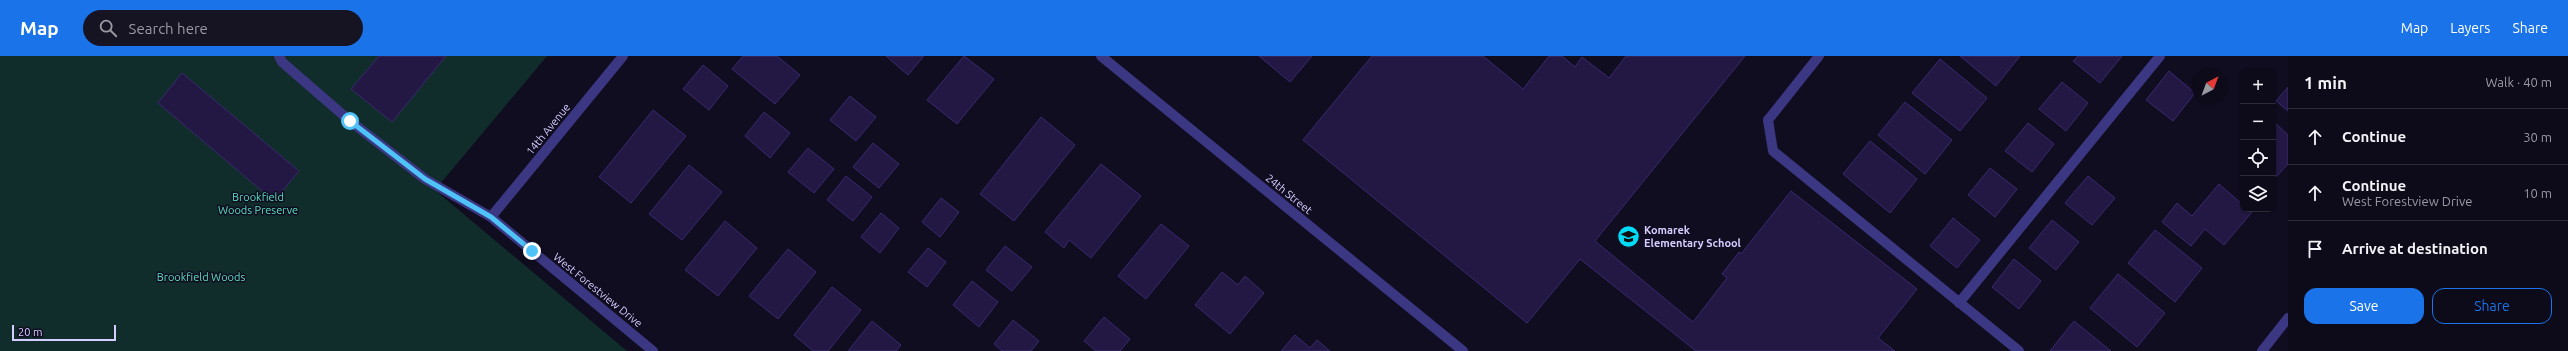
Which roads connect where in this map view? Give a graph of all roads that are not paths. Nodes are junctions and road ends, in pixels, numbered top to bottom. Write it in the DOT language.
graph roads {
  1 [pos="279,56"];
  2 [pos="623,56"];
  3 [pos="1101,56"];
  4 [pos="1819,56"];
  5 [pos="2160,56"];
  6 [pos="491,217"];
  7 [pos="1959,303"];
  8 [pos="2288,318"];
  9 [pos="653,351"];
  10 [pos="1463,351"];
  11 [pos="2019,351"];
  12 [pos="2262,351"];
  1 -- 6 [label="street, West Forestview Drive"];
  2 -- 6 [label="street, 14th Avenue"];
  3 -- 10 [label="street, 24th Street"];
  4 -- 7 [label="street"];
  5 -- 7 [label="street"];
  6 -- 9 [label="street, West Forestview Drive"];
  7 -- 11 [label="street"];
  8 -- 12 [label="street"];
}
